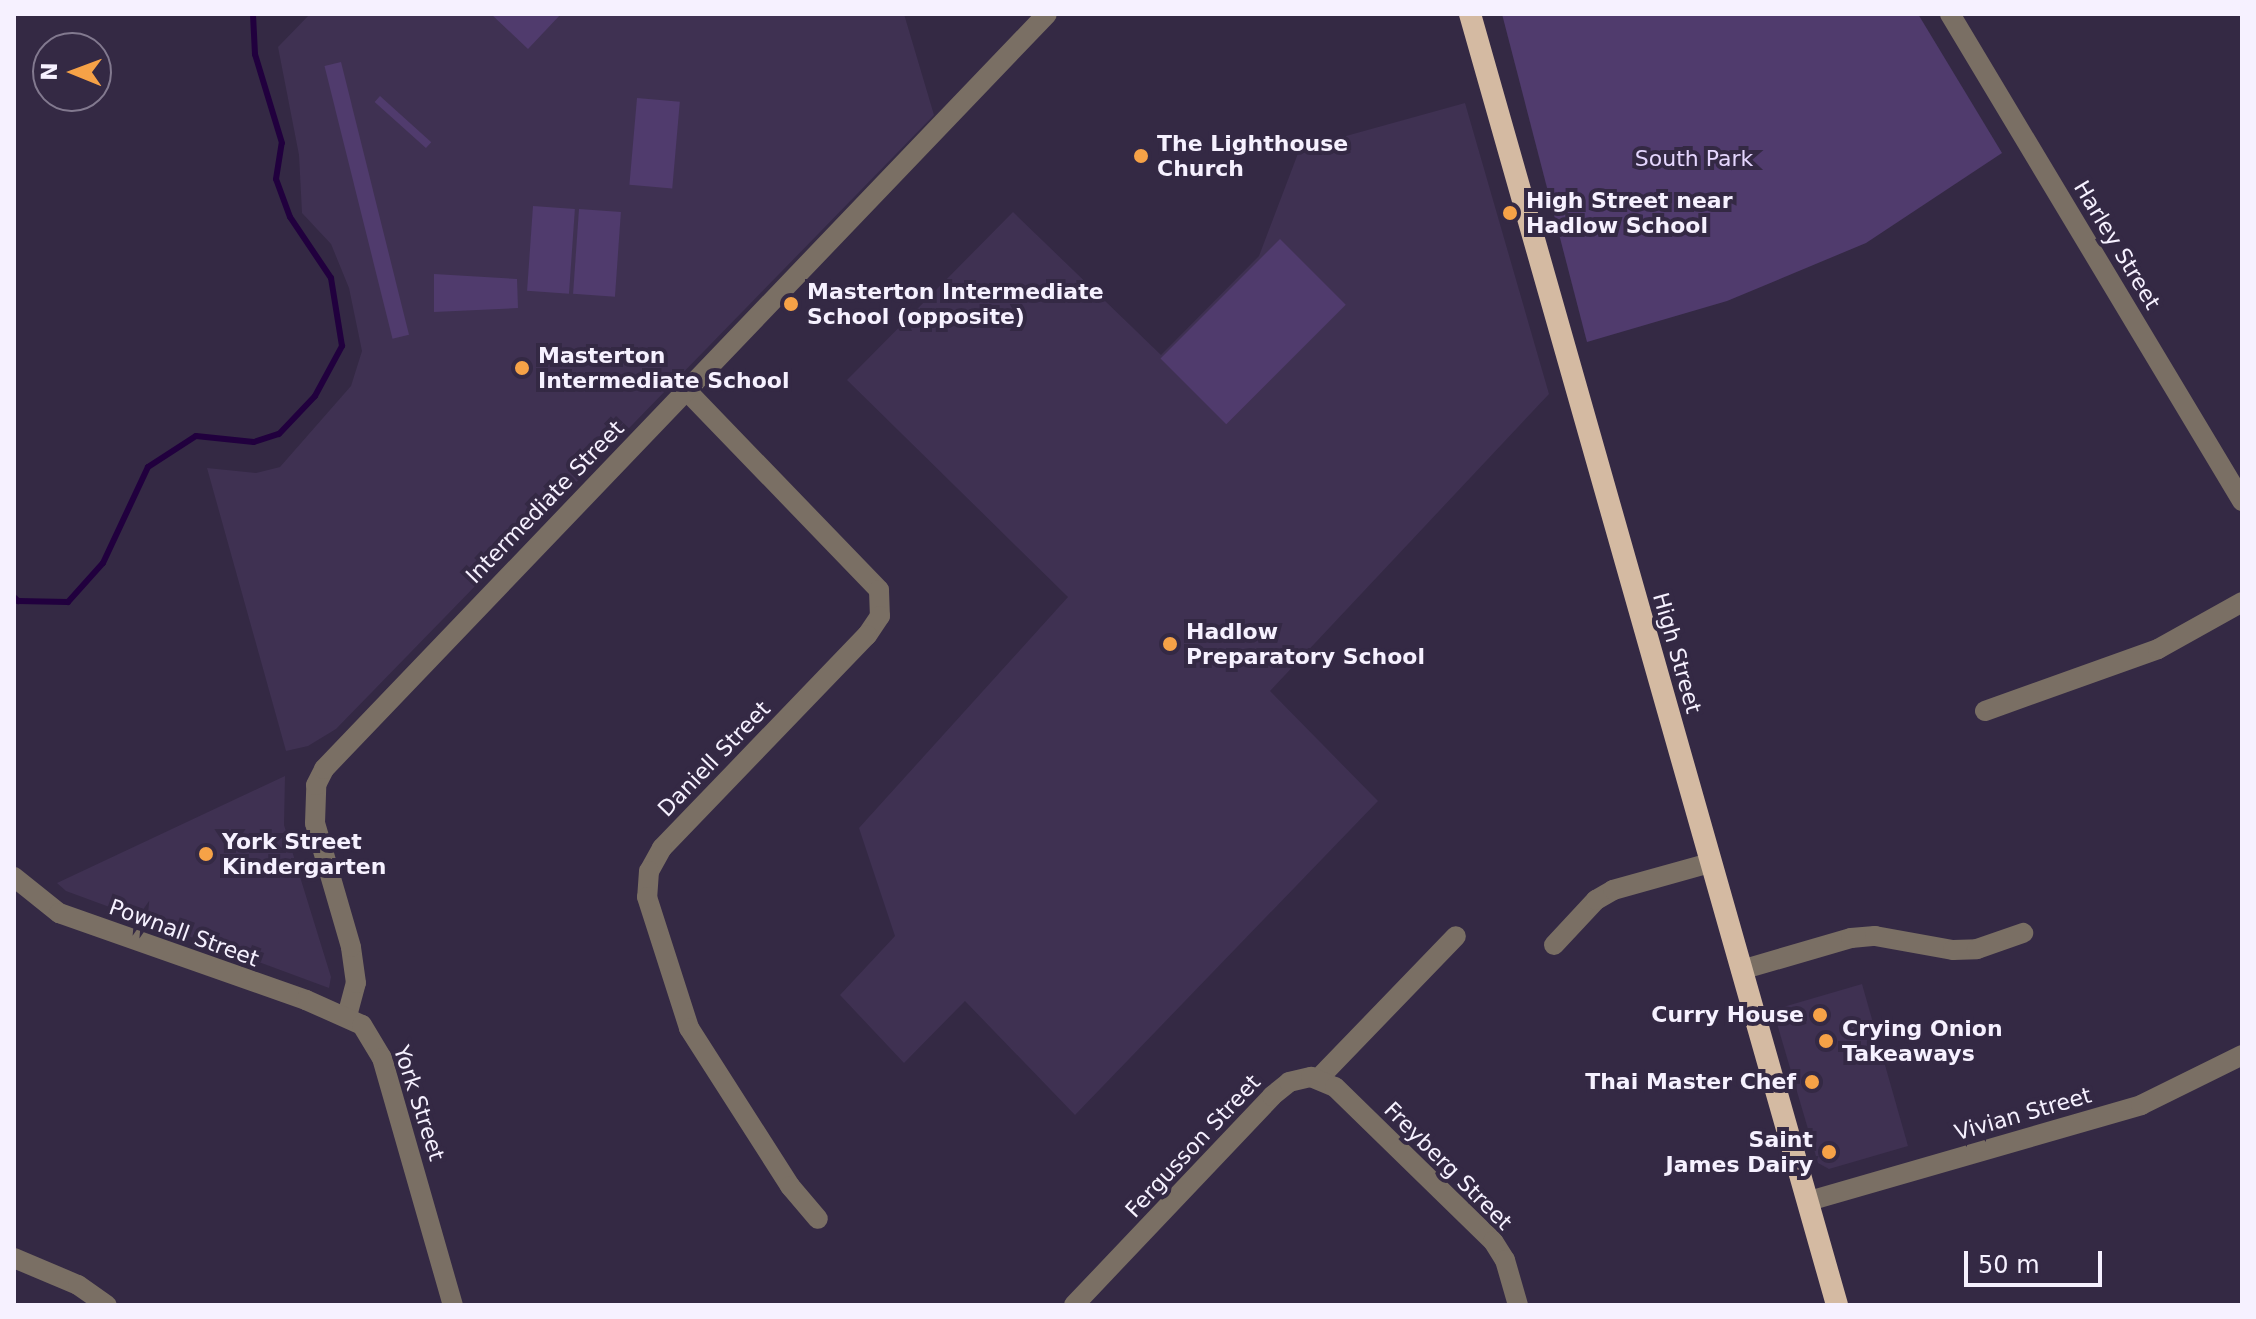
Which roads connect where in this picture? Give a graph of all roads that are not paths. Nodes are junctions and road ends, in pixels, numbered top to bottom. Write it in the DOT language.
graph roads {
  1 [pos="1047,14"];
  2 [pos="1470,14"];
  3 [pos="1950,14"];
  4 [pos="686,390"];
  5 [pos="2242,501"];
  6 [pos="2242,602"];
  7 [pos="1985,711"];
  8 [pos="1710,863"];
  9 [pos="14,878"];
  10 [pos="2023,933"];
  11 [pos="1456,936"];
  12 [pos="1554,945"];
  13 [pos="1741,970"];
  14 [pos="347,1016"];
  15 [pos="2242,1055"];
  16 [pos="1319,1078"];
  17 [pos="1809,1201"];
  18 [pos="818,1219"];
  19 [pos="14,1258"];
  20 [pos="107,1305"];
  21 [pos="453,1305"];
  22 [pos="1074,1305"];
  23 [pos="1518,1305"];
  24 [pos="1837,1305"];
  1 -- 4 [label="street, Intermediate Street"];
  2 -- 8 [label="highway, High Street"];
  3 -- 5 [label="street, Harley Street"];
  4 -- 14 [label="street, Intermediate Street"];
  4 -- 18 [label="street, Daniell Street"];
  6 -- 7 [label="street"];
  8 -- 12 [label="street"];
  8 -- 13 [label="highway, High Street"];
  9 -- 14 [label="street, Pownall Street"];
  10 -- 13 [label="street"];
  11 -- 16 [label="street"];
  13 -- 17 [label="highway, High Street"];
  14 -- 21 [label="street, York Street"];
  15 -- 17 [label="street, Vivian Street"];
  16 -- 22 [label="street, Fergusson Street"];
  16 -- 23 [label="street, Freyberg Street"];
  17 -- 24 [label="highway, High Street"];
  19 -- 20 [label="street"];
}
